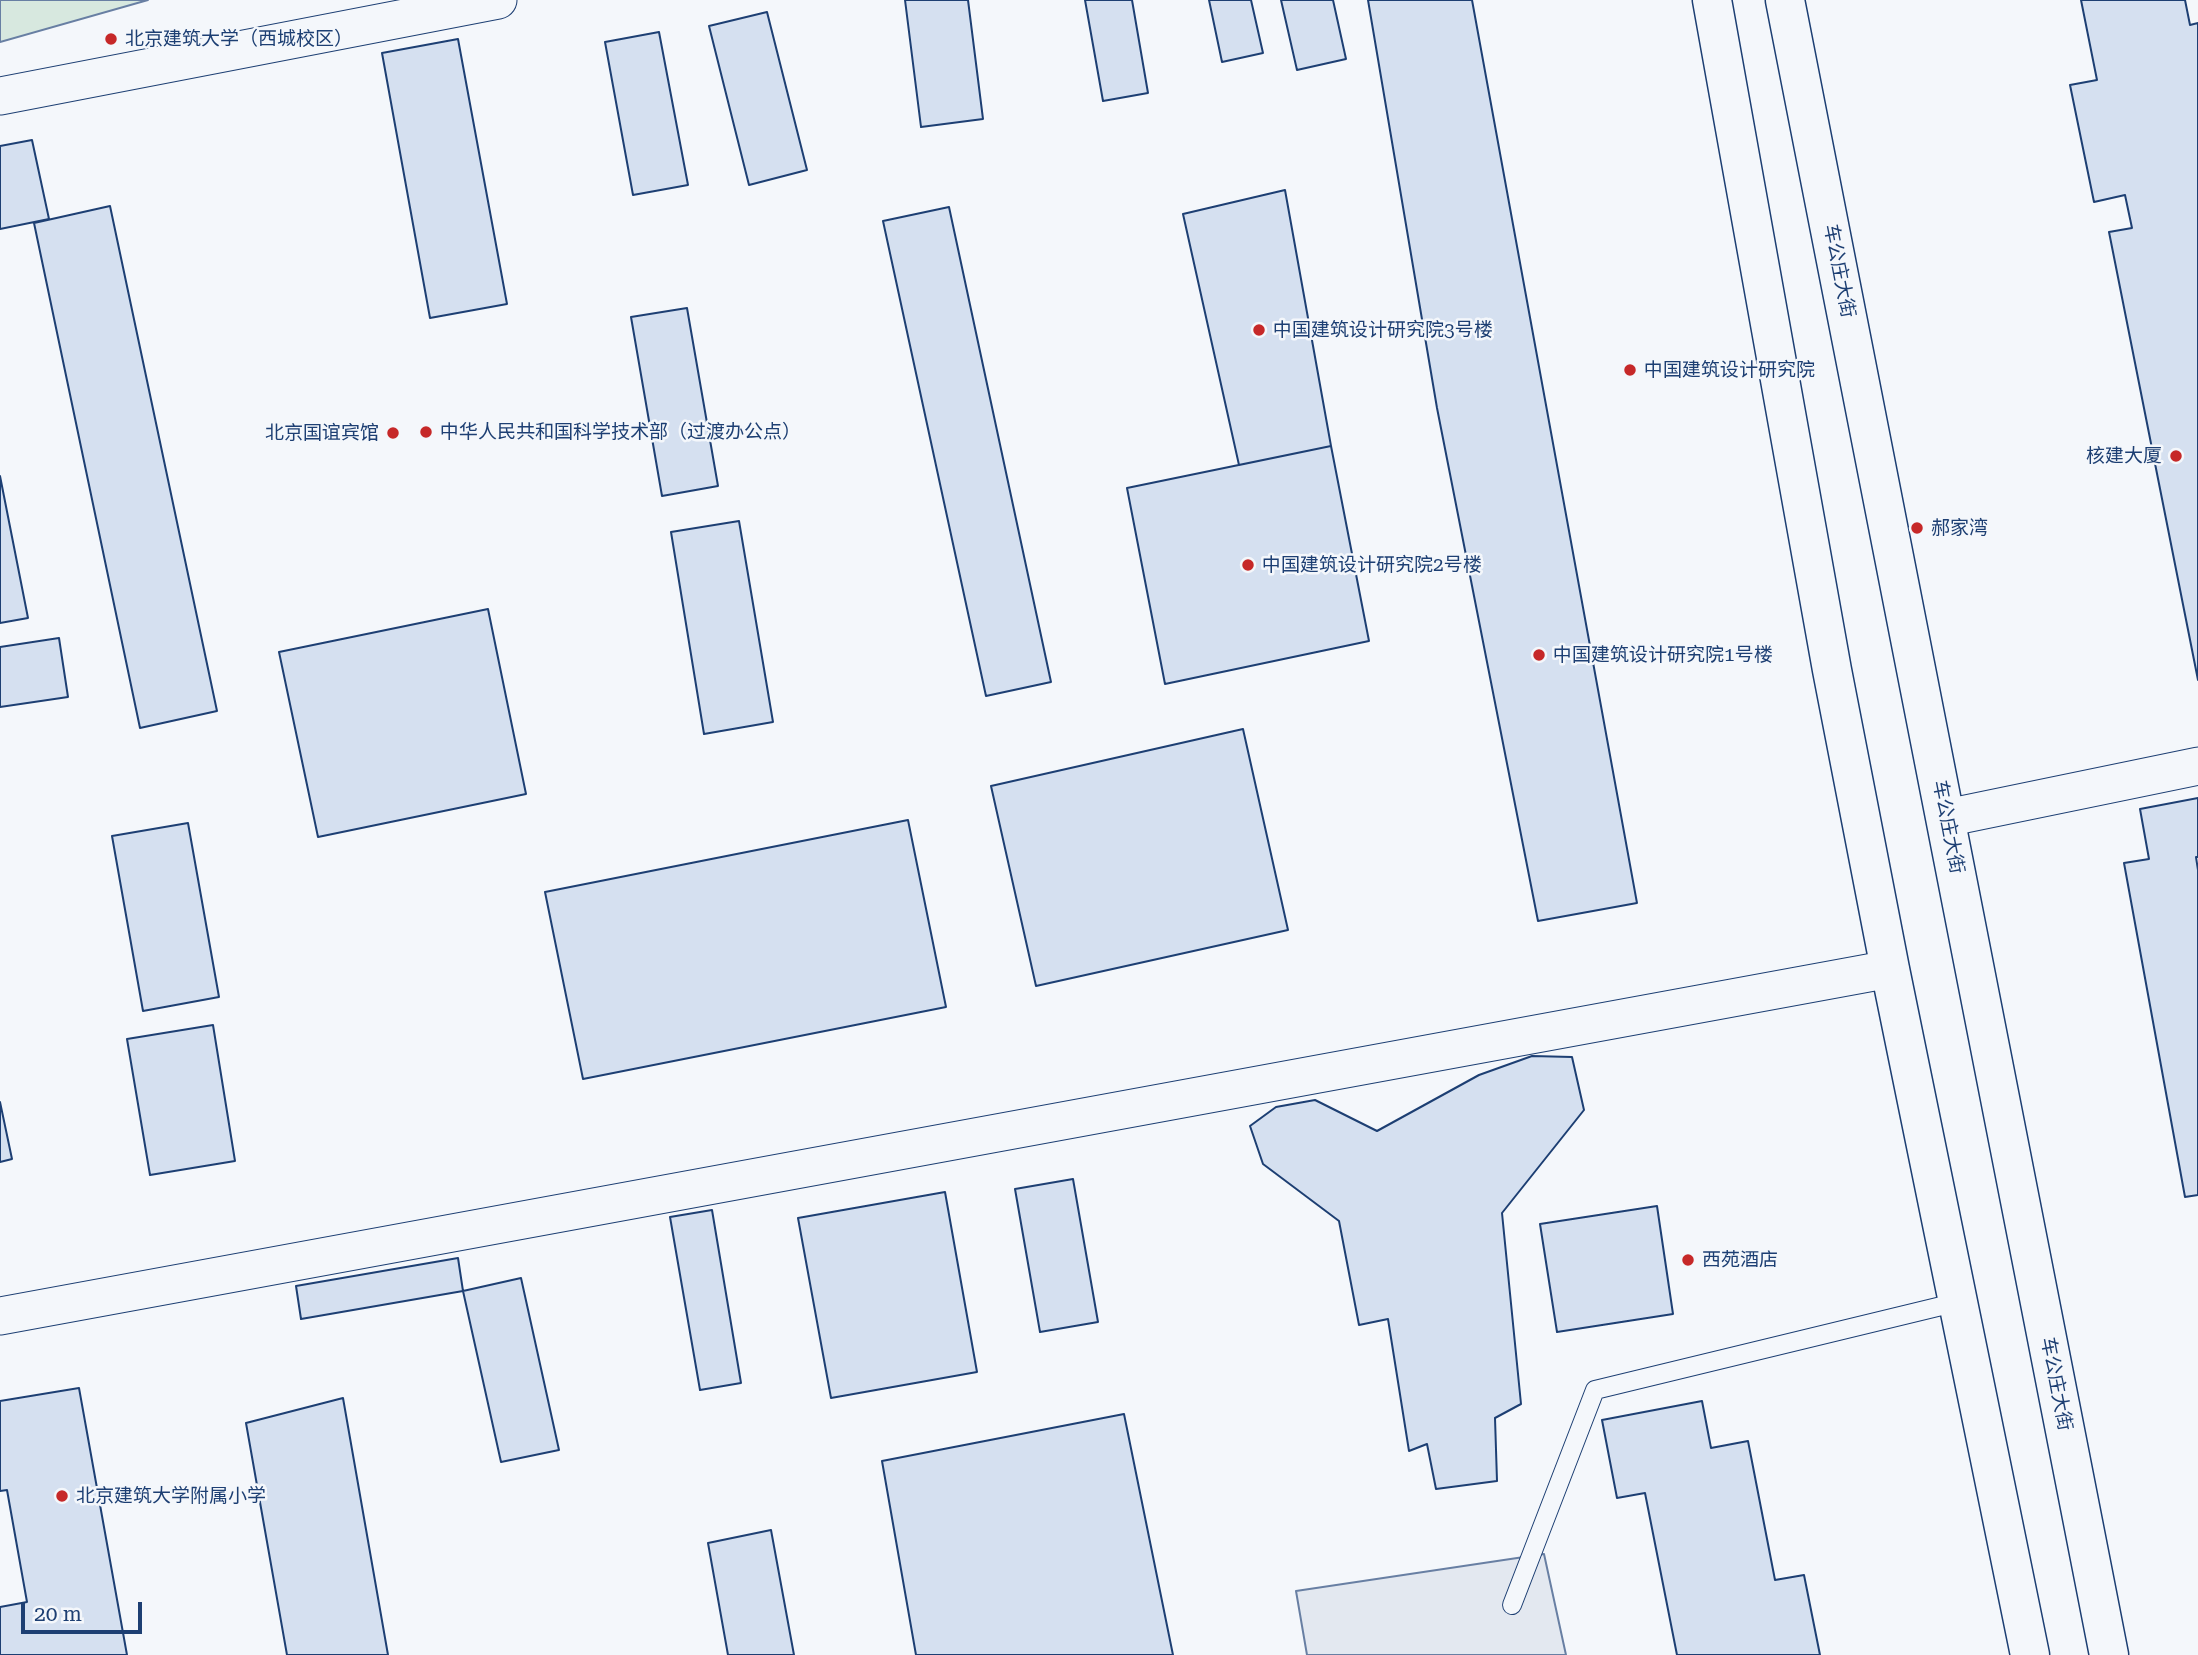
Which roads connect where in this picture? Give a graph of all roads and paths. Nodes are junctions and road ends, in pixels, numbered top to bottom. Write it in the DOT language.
graph roads {
  1 [pos="498,0"];
  2 [pos="1712,0"];
  3 [pos="1785,0"];
  4 [pos="0,96"];
  5 [pos="2198,766"];
  6 [pos="1946,818"];
  7 [pos="1890,969"];
  8 [pos="1958,1302"];
  9 [pos="0,1317"];
  10 [pos="1512,1605"];
  11 [pos="2031,1655"];
  12 [pos="2109,1655"];
  1 -- 4 [label="street"];
  2 -- 7 [label="main road"];
  3 -- 6 [label="main road, 车公庄大街"];
  5 -- 6 [label="street"];
  6 -- 12 [label="main road, 车公庄大街"];
  7 -- 8 [label="main road"];
  7 -- 9 [label="street"];
  8 -- 10 [label="lane"];
  8 -- 11 [label="main road"];
}
